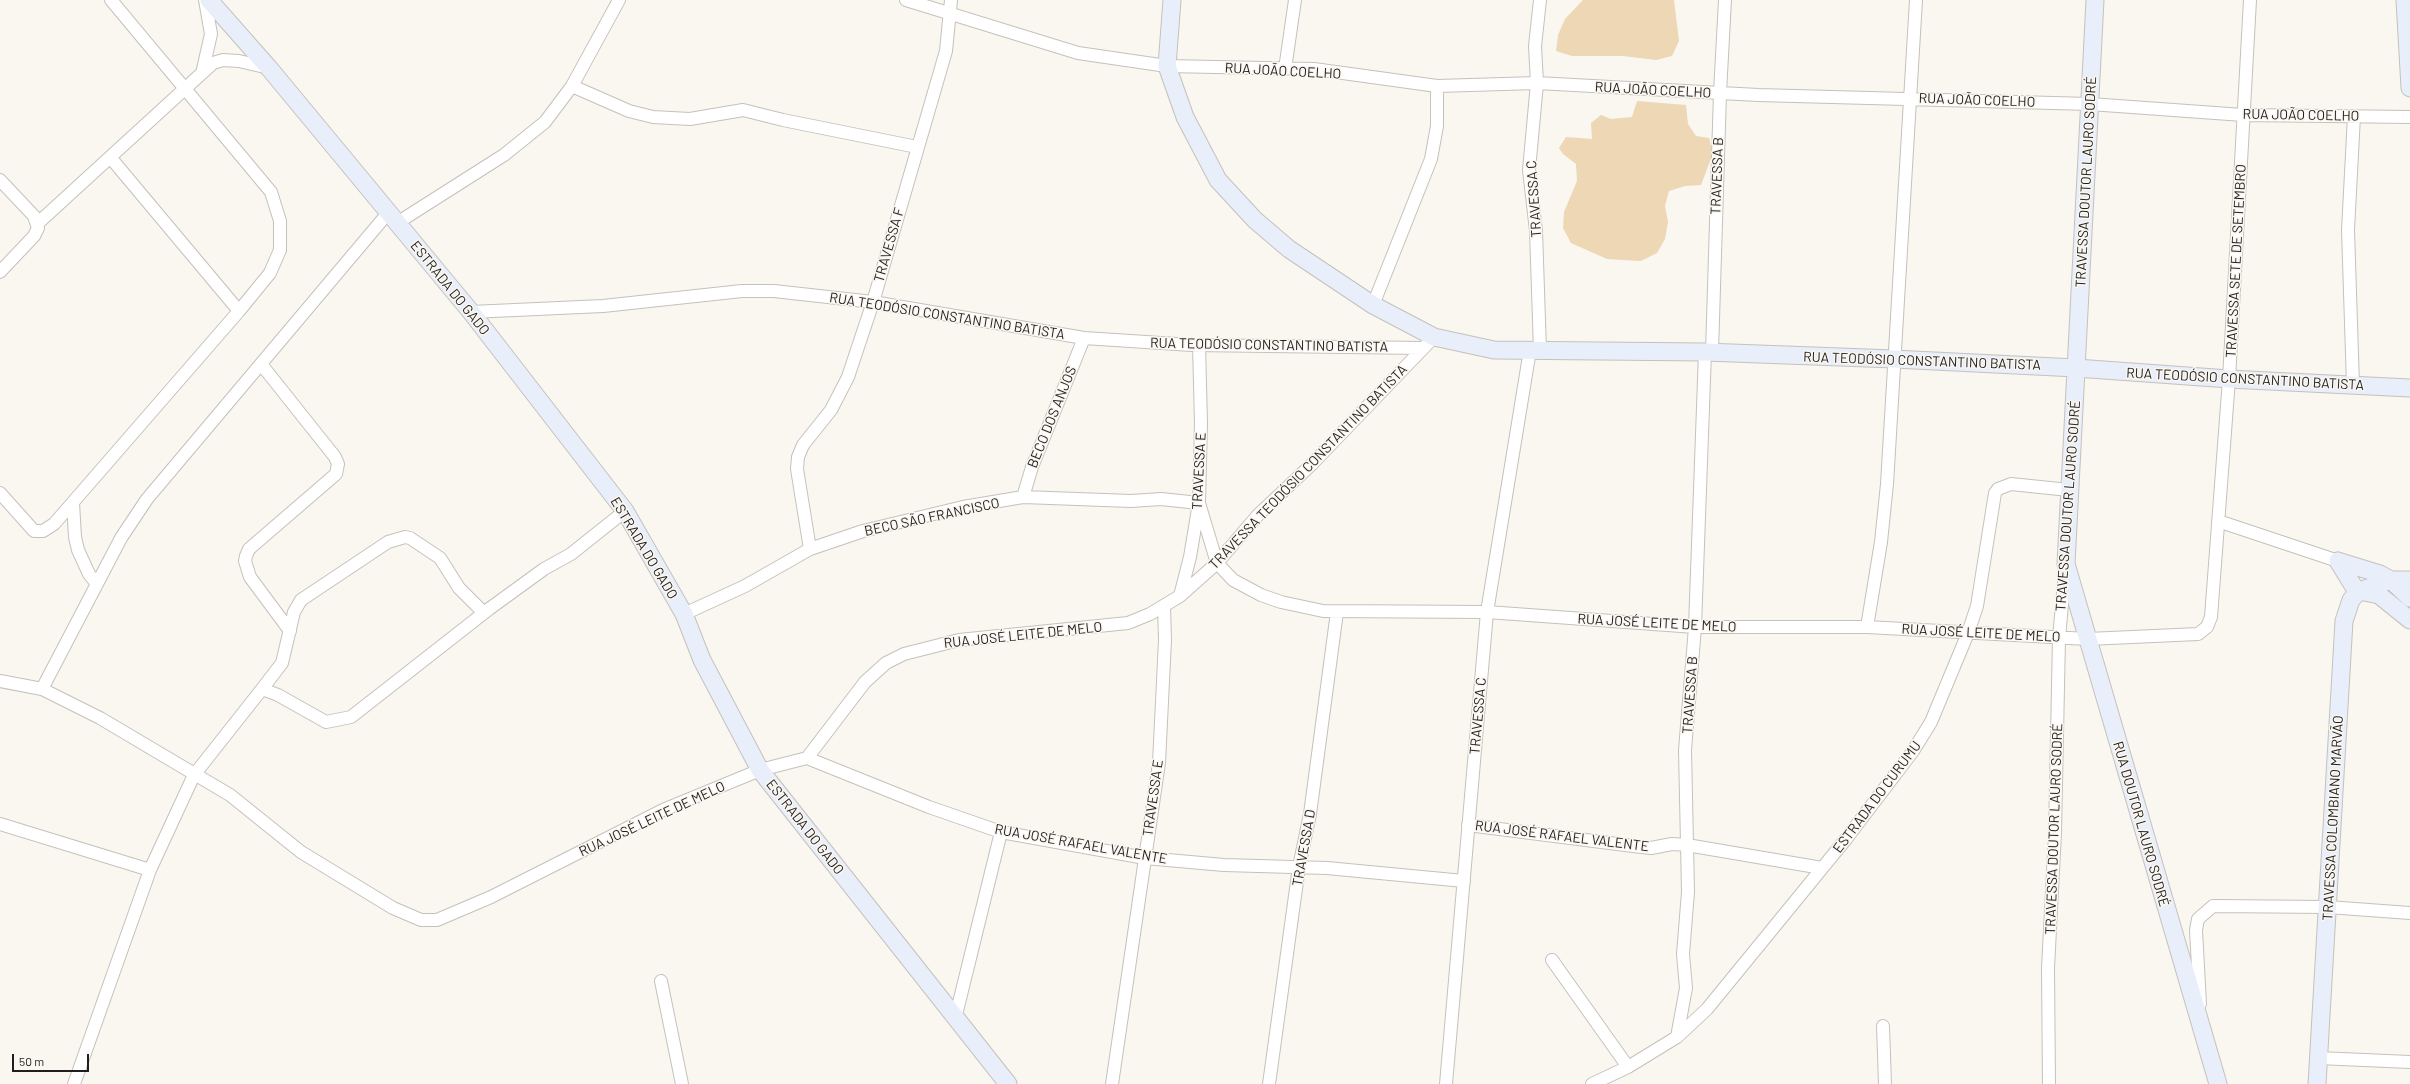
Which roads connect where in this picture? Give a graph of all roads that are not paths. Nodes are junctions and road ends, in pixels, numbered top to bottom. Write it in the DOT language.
graph roads {
  1 [pos="110,0"];
  2 [pos="205,0"];
  3 [pos="209,0"];
  4 [pos="619,0"];
  5 [pos="906,0"];
  6 [pos="951,0"];
  7 [pos="1172,0"];
  8 [pos="1295,0"];
  9 [pos="1540,0"];
  10 [pos="1725,0"];
  11 [pos="1916,0"];
  12 [pos="2095,0"];
  13 [pos="2250,0"];
  14 [pos="2404,0"];
  15 [pos="950,14"];
  16 [pos="1167,66"];
  17 [pos="269,68"];
  18 [pos="203,69"];
  19 [pos="1285,69"];
  20 [pos="1537,83"];
  21 [pos="572,86"];
  22 [pos="1437,86"];
  23 [pos="2410,88"];
  24 [pos="184,89"];
  25 [pos="1720,93"];
  26 [pos="1912,98"];
  27 [pos="2090,104"];
  28 [pos="2243,114"];
  29 [pos="2354,116"];
  30 [pos="2410,117"];
  31 [pos="918,147"];
  32 [pos="110,157"];
  33 [pos="0,180"];
  34 [pos="392,218"];
  35 [pos="37,224"];
  36 [pos="0,272"];
  37 [pos="873,302"];
  38 [pos="1373,305"];
  39 [pos="239,311"];
  40 [pos="471,312"];
  41 [pos="1084,338"];
  42 [pos="1429,343"];
  43 [pos="1199,345"];
  44 [pos="1535,350"];
  45 [pos="1708,352"];
  46 [pos="1894,359"];
  47 [pos="261,364"];
  48 [pos="2076,368"];
  49 [pos="2230,379"];
  50 [pos="2353,385"];
  51 [pos="2410,388"];
  52 [pos="2069,490"];
  53 [pos="0,493"];
  54 [pos="1023,497"];
  55 [pos="73,503"];
  56 [pos="1199,503"];
  57 [pos="625,512"];
  58 [pos="2218,521"];
  59 [pos="810,549"];
  60 [pos="2338,561"];
  61 [pos="1217,563"];
  62 [pos="2066,564"];
  63 [pos="2391,580"];
  64 [pos="2410,580"];
  65 [pos="97,584"];
  66 [pos="2360,591"];
  67 [pos="1180,596"];
  68 [pos="2410,598"];
  69 [pos="1164,606"];
  70 [pos="1337,612"];
  71 [pos="1487,612"];
  72 [pos="484,613"];
  73 [pos="684,614"];
  74 [pos="2211,616"];
  75 [pos="2410,620"];
  76 [pos="1867,626"];
  77 [pos="1695,627"];
  78 [pos="290,631"];
  79 [pos="1968,633"];
  80 [pos="2059,638"];
  81 [pos="2088,639"];
  82 [pos="0,681"];
  83 [pos="42,688"];
  84 [pos="262,689"];
  85 [pos="807,758"];
  86 [pos="760,770"];
  87 [pos="194,775"];
  88 [pos="0,824"];
  89 [pos="1468,825"];
  90 [pos="1001,832"];
  91 [pos="1686,845"];
  92 [pos="1145,858"];
  93 [pos="1299,867"];
  94 [pos="1822,868"];
  95 [pos="150,870"];
  96 [pos="1464,881"];
  97 [pos="2328,907"];
  98 [pos="2410,913"];
  99 [pos="1552,960"];
  100 [pos="661,981"];
  101 [pos="956,1015"];
  102 [pos="1883,1026"];
  103 [pos="2201,1027"];
  104 [pos="1677,1037"];
  105 [pos="2318,1058"];
  106 [pos="2410,1062"];
  107 [pos="1628,1068"];
  108 [pos="74,1084"];
  109 [pos="682,1084"];
  110 [pos="1008,1084"];
  111 [pos="1112,1084"];
  112 [pos="1270,1084"];
  113 [pos="1446,1084"];
  114 [pos="1592,1084"];
  115 [pos="1885,1084"];
  116 [pos="2049,1084"];
  117 [pos="2218,1084"];
  118 [pos="2317,1084"];
  1 -- 24 [label="street"];
  2 -- 18 [label="street"];
  3 -- 17 [label="street, ESTRADA DO GADO"];
  4 -- 21 [label="street"];
  5 -- 15 [label="street, RUA JOÃO COELHO"];
  6 -- 15 [label="street, TRAVESSA F"];
  7 -- 16 [label="street"];
  8 -- 19 [label="street"];
  9 -- 20 [label="street, TRAVESSA C"];
  10 -- 25 [label="street, TRAVESSA B"];
  11 -- 26 [label="street"];
  12 -- 27 [label="street, TRAVESSA DOUTOR LAURO SODRÉ"];
  13 -- 28 [label="street, TRAVESSA SETE DE SETEMBRO"];
  14 -- 23 [label="street"];
  15 -- 16 [label="street, RUA JOÃO COELHO"];
  15 -- 31 [label="street, TRAVESSA F"];
  16 -- 19 [label="street, RUA JOÃO COELHO"];
  16 -- 38 [label="street"];
  17 -- 18 [label="street"];
  17 -- 34 [label="street, ESTRADA DO GADO"];
  18 -- 24 [label="street"];
  19 -- 22 [label="street, RUA JOÃO COELHO"];
  20 -- 22 [label="street, RUA JOÃO COELHO"];
  20 -- 25 [label="street, RUA JOÃO COELHO"];
  20 -- 44 [label="street, TRAVESSA C"];
  21 -- 31 [label="street"];
  21 -- 34 [label="street"];
  22 -- 38 [label="street"];
  24 -- 32 [label="street"];
  24 -- 39 [label="street"];
  25 -- 26 [label="street, RUA JOÃO COELHO"];
  25 -- 45 [label="street, TRAVESSA B"];
  26 -- 27 [label="street, RUA JOÃO COELHO"];
  26 -- 46 [label="street"];
  27 -- 28 [label="street, RUA JOÃO COELHO"];
  27 -- 48 [label="street, TRAVESSA DOUTOR LAURO SODRÉ"];
  28 -- 29 [label="street, RUA JOÃO COELHO"];
  28 -- 49 [label="street, TRAVESSA SETE DE SETEMBRO"];
  29 -- 30 [label="street, RUA JOÃO COELHO"];
  29 -- 50 [label="street"];
  31 -- 37 [label="street, TRAVESSA F"];
  32 -- 35 [label="street"];
  32 -- 39 [label="street"];
  33 -- 35 [label="street"];
  34 -- 40 [label="street, ESTRADA DO GADO"];
  34 -- 47 [label="street"];
  35 -- 36 [label="street"];
  37 -- 40 [label="street, RUA TEODÓSIO CONSTANTINO BATISTA"];
  37 -- 41 [label="street, RUA TEODÓSIO CONSTANTINO BATISTA"];
  37 -- 59 [label="street, TRAVESSA F"];
  38 -- 42 [label="street"];
  39 -- 55 [label="street"];
  40 -- 57 [label="street, ESTRADA DO GADO"];
  41 -- 43 [label="street, RUA TEODÓSIO CONSTANTINO BATISTA"];
  41 -- 54 [label="street, BECO DOS ANJOS"];
  42 -- 43 [label="street, RUA TEODÓSIO CONSTANTINO BATISTA"];
  42 -- 44 [label="street, RUA TEODÓSIO CONSTANTINO BATISTA"];
  42 -- 61 [label="street, TRAVESSA TEODÓSIO CONSTANTINO BATISTA"];
  43 -- 56 [label="street, TRAVESSA E"];
  44 -- 45 [label="street, RUA TEODÓSIO CONSTANTINO BATISTA"];
  44 -- 71 [label="street, TRAVESSA C"];
  45 -- 46 [label="street, RUA TEODÓSIO CONSTANTINO BATISTA"];
  45 -- 77 [label="street, TRAVESSA B"];
  46 -- 48 [label="street, RUA TEODÓSIO CONSTANTINO BATISTA"];
  46 -- 76 [label="street"];
  47 -- 65 [label="street"];
  47 -- 78 [label="street"];
  48 -- 49 [label="street, RUA TEODÓSIO CONSTANTINO BATISTA"];
  48 -- 52 [label="street, TRAVESSA DOUTOR LAURO SODRÉ"];
  49 -- 50 [label="street, RUA TEODÓSIO CONSTANTINO BATISTA"];
  49 -- 58 [label="street, TRAVESSA SETE DE SETEMBRO"];
  50 -- 51 [label="street, RUA TEODÓSIO CONSTANTINO BATISTA"];
  52 -- 62 [label="street, TRAVESSA DOUTOR LAURO SODRÉ"];
  52 -- 79 [label="street, ESTRADA DO CURUMU"];
  53 -- 55 [label="street"];
  54 -- 56 [label="street, BECO SÃO FRANCISCO"];
  54 -- 59 [label="street, BECO SÃO FRANCISCO"];
  55 -- 65 [label="street"];
  56 -- 61 [label="street, RUA JOSÉ LEITE DE MELO"];
  56 -- 67 [label="street, TRAVESSA E"];
  57 -- 72 [label="street"];
  57 -- 73 [label="street, ESTRADA DO GADO"];
  58 -- 60 [label="street"];
  58 -- 74 [label="street, TRAVESSA SETE DE SETEMBRO"];
  59 -- 73 [label="street, BECO SÃO FRANCISCO"];
  60 -- 63 [label="street"];
  60 -- 66 [label="street"];
  61 -- 67 [label="street, TRAVESSA TEODÓSIO CONSTANTINO BATISTA"];
  61 -- 70 [label="street, RUA JOSÉ LEITE DE MELO"];
  62 -- 80 [label="street, TRAVESSA DOUTOR LAURO SODRÉ"];
  62 -- 81 [label="street, RUA DOUTOR LAURO SODRÉ"];
  63 -- 64 [label="street"];
  63 -- 66 [label="street"];
  63 -- 68 [label="street"];
  65 -- 83 [label="street"];
  66 -- 75 [label="street"];
  66 -- 97 [label="street, TRAVESSA COLOMBIANO MARVÃO"];
  67 -- 69 [label="street, RUA JOSÉ LEITE DE MELO"];
  69 -- 85 [label="street, RUA JOSÉ LEITE DE MELO"];
  69 -- 92 [label="street, TRAVESSA E"];
  70 -- 71 [label="street, RUA JOSÉ LEITE DE MELO"];
  70 -- 93 [label="street, TRAVESSA D"];
  71 -- 77 [label="street, RUA JOSÉ LEITE DE MELO"];
  71 -- 89 [label="street, TRAVESSA C"];
  72 -- 78 [label="street"];
  72 -- 84 [label="street"];
  73 -- 86 [label="street, ESTRADA DO GADO"];
  74 -- 81 [label="street, RUA JOSÉ LEITE DE MELO"];
  76 -- 77 [label="street, RUA JOSÉ LEITE DE MELO"];
  76 -- 79 [label="street, RUA JOSÉ LEITE DE MELO"];
  77 -- 91 [label="street, TRAVESSA B"];
  78 -- 84 [label="street"];
  79 -- 80 [label="street, RUA JOSÉ LEITE DE MELO"];
  79 -- 94 [label="street, ESTRADA DO CURUMU"];
  80 -- 81 [label="street, RUA JOSÉ LEITE DE MELO"];
  80 -- 116 [label="street, TRAVESSA DOUTOR LAURO SODRÉ"];
  81 -- 103 [label="street, RUA DOUTOR LAURO SODRÉ"];
  82 -- 83 [label="street, RUA JOSÉ LEITE DE MELO"];
  83 -- 87 [label="street, RUA JOSÉ LEITE DE MELO"];
  84 -- 87 [label="street"];
  85 -- 86 [label="street, RUA JOSÉ LEITE DE MELO"];
  85 -- 90 [label="street, RUA JOSÉ RAFAEL VALENTE"];
  86 -- 87 [label="street, RUA JOSÉ LEITE DE MELO"];
  86 -- 101 [label="street, ESTRADA DO GADO"];
  87 -- 95 [label="street"];
  88 -- 95 [label="street"];
  89 -- 91 [label="street, RUA JOSÉ RAFAEL VALENTE"];
  89 -- 96 [label="street, TRAVESSA C"];
  90 -- 92 [label="street, RUA JOSÉ RAFAEL VALENTE"];
  90 -- 101 [label="street"];
  91 -- 94 [label="street, RUA JOSÉ RAFAEL VALENTE"];
  91 -- 104 [label="street, TRAVESSA B"];
  92 -- 93 [label="street, RUA JOSÉ RAFAEL VALENTE"];
  92 -- 111 [label="street, TRAVESSA E"];
  93 -- 96 [label="street, RUA JOSÉ RAFAEL VALENTE"];
  93 -- 112 [label="street, TRAVESSA D"];
  94 -- 104 [label="street, ESTRADA DO CURUMU"];
  95 -- 108 [label="street"];
  96 -- 113 [label="street, TRAVESSA C"];
  97 -- 98 [label="street"];
  97 -- 103 [label="street"];
  97 -- 105 [label="street, TRAVESSA COLOMBIANO MARVÃO"];
  99 -- 107 [label="street"];
  100 -- 109 [label="street"];
  101 -- 110 [label="street, ESTRADA DO GADO"];
  102 -- 115 [label="street"];
  103 -- 117 [label="street, RUA DOUTOR LAURO SODRÉ"];
  104 -- 107 [label="street, ESTRADA DO CURUMU"];
  105 -- 106 [label="street"];
  105 -- 118 [label="street, TRAVESSA COLOMBIANO MARVÃO"];
  107 -- 114 [label="street, ESTRADA DO CURUMU"];
}
